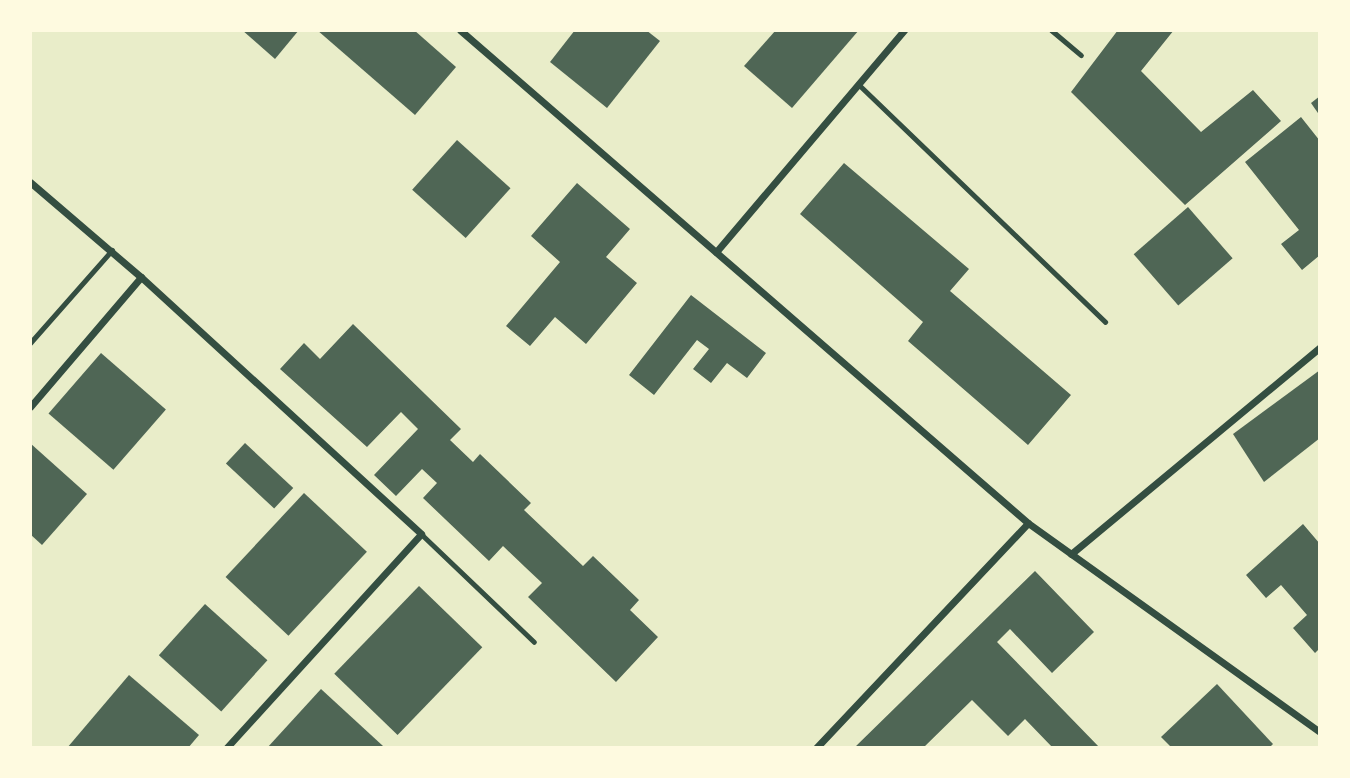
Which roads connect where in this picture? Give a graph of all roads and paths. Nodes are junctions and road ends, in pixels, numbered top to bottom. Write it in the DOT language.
graph roads {
  1 [pos="460,30"];
  2 [pos="904,30"];
  3 [pos="1051,30"];
  4 [pos="1082,55"];
  5 [pos="858,84"];
  6 [pos="30,182"];
  7 [pos="112,250"];
  8 [pos="716,252"];
  9 [pos="141,277"];
  10 [pos="1105,322"];
  11 [pos="30,343"];
  12 [pos="1320,347"];
  13 [pos="30,407"];
  14 [pos="1028,523"];
  15 [pos="421,534"];
  16 [pos="1071,554"];
  17 [pos="534,642"];
  18 [pos="1320,732"];
  19 [pos="226,748"];
  20 [pos="816,748"];
  1 -- 8 [label="street"];
  2 -- 5 [label="street"];
  3 -- 4 [label="lane"];
  5 -- 8 [label="street"];
  5 -- 10 [label="lane"];
  6 -- 7 [label="street"];
  7 -- 9 [label="street"];
  7 -- 11 [label="lane"];
  8 -- 14 [label="street"];
  9 -- 13 [label="street"];
  9 -- 15 [label="street"];
  12 -- 16 [label="street"];
  14 -- 16 [label="street"];
  14 -- 20 [label="street"];
  15 -- 17 [label="lane"];
  15 -- 19 [label="street"];
  16 -- 18 [label="street"];
}
